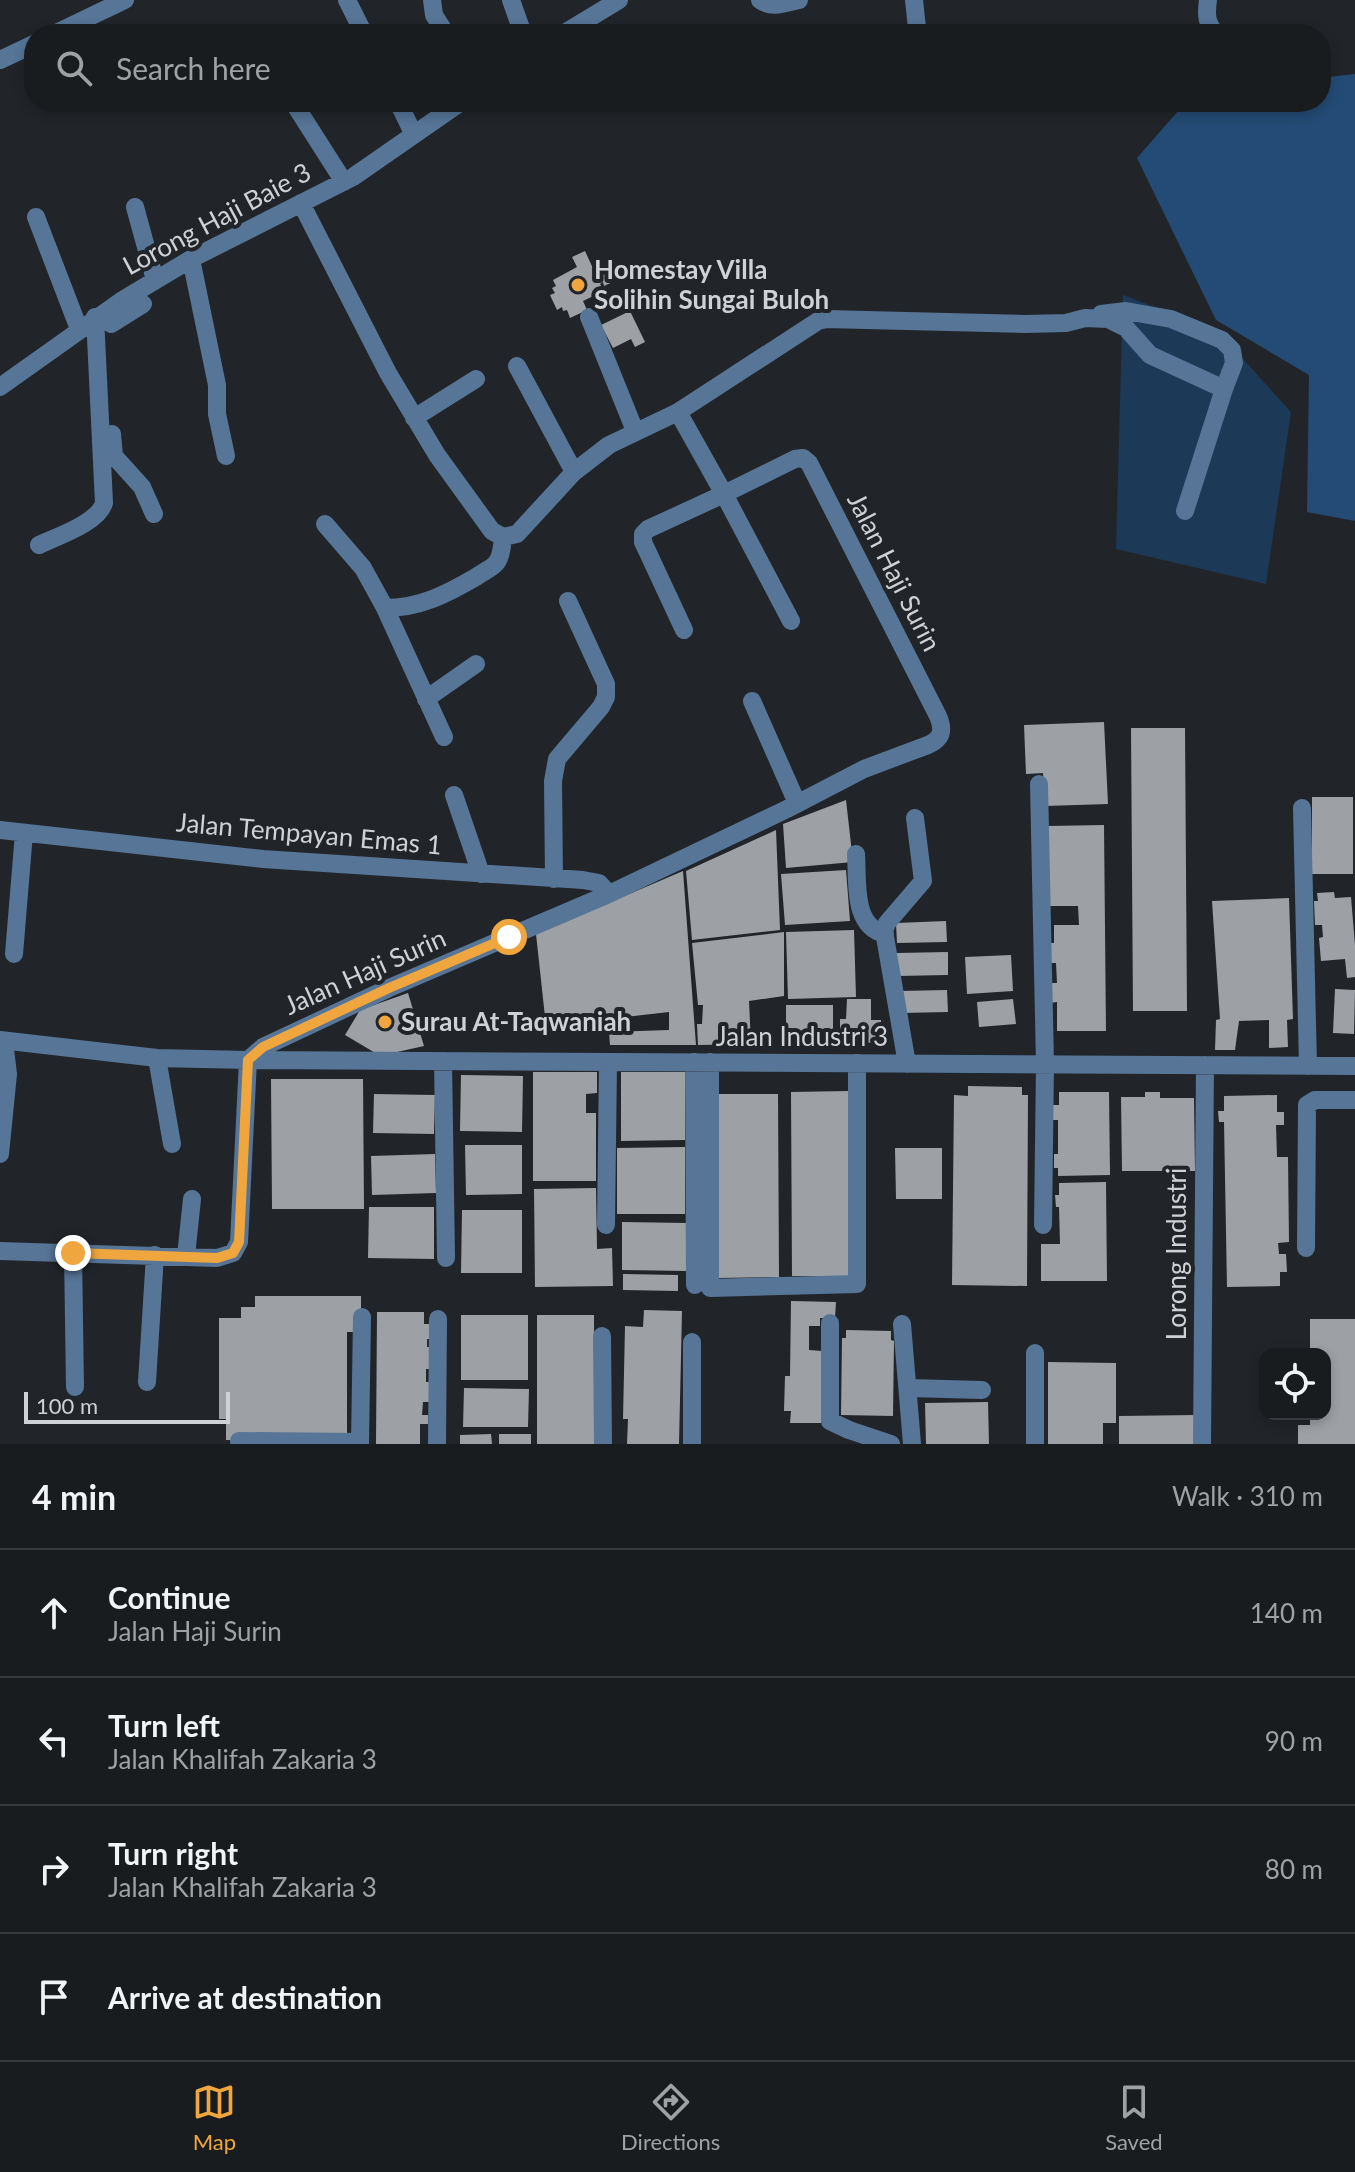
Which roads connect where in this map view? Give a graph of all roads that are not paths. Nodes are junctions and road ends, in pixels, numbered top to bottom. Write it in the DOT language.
graph roads {
  1 [pos="125,0"];
  2 [pos="347,0"];
  3 [pos="432,0"];
  4 [pos="511,0"];
  5 [pos="619,0"];
  6 [pos="760,0"];
  7 [pos="799,0"];
  8 [pos="914,0"];
  9 [pos="1208,0"];
  10 [pos="75,24"];
  11 [pos="359,24"];
  12 [pos="440,24"];
  13 [pos="519,24"];
  14 [pos="579,24"];
  15 [pos="917,24"];
  16 [pos="1209,24"];
  17 [pos="24,49"];
  18 [pos="0,60"];
  19 [pos="299,112"];
  20 [pos="305,112"];
  21 [pos="403,112"];
  22 [pos="447,112"];
  23 [pos="310,131"];
  24 [pos="414,135"];
  25 [pos="344,182"];
  26 [pos="301,203"];
  27 [pos="135,207"];
  28 [pos="36,217"];
  29 [pos="191,259"];
  30 [pos="155,280"];
  31 [pos="143,304"];
  32 [pos="114,314"];
  33 [pos="589,317"];
  34 [pos="1085,318"];
  35 [pos="79,329"];
  36 [pos="517,366"];
  37 [pos="98,368"];
  38 [pos="476,379"];
  39 [pos="0,387"];
  40 [pos="1224,389"];
  41 [pos="678,412"];
  42 [pos="414,418"];
  43 [pos="635,431"];
  44 [pos="226,456"];
  45 [pos="574,472"];
  46 [pos="724,494"];
  47 [pos="1185,511"];
  48 [pos="154,514"];
  49 [pos="325,524"];
  50 [pos="503,537"];
  51 [pos="39,545"];
  52 [pos="568,601"];
  53 [pos="385,608"];
  54 [pos="791,621"];
  55 [pos="684,630"];
  56 [pos="476,664"];
  57 [pos="426,699"];
  58 [pos="752,701"];
  59 [pos="444,737"];
  60 [pos="1039,784"];
  61 [pos="454,795"];
  62 [pos="797,803"];
  63 [pos="1302,808"];
  64 [pos="915,818"];
  65 [pos="0,830"];
  66 [pos="24,833"];
  67 [pos="856,854"];
  68 [pos="481,874"];
  69 [pos="554,879"];
  70 [pos="609,894"];
  71 [pos="885,934"];
  72 [pos="14,954"];
  73 [pos="2,1041"];
  74 [pos="157,1058"];
  75 [pos="248,1060"];
  76 [pos="443,1061"];
  77 [pos="608,1062"];
  78 [pos="702,1062"];
  79 [pos="857,1063"];
  80 [pos="907,1064"];
  81 [pos="1045,1064"];
  82 [pos="1205,1065"];
  83 [pos="1308,1066"];
  84 [pos="1333,1066"];
  85 [pos="1355,1066"];
  86 [pos="1334,1099"];
  87 [pos="1355,1100"];
  88 [pos="172,1144"];
  89 [pos="0,1154"];
  90 [pos="192,1199"];
  91 [pos="606,1225"];
  92 [pos="1043,1225"];
  93 [pos="1306,1248"];
  94 [pos="0,1251"];
  95 [pos="73,1253"];
  96 [pos="155,1255"];
  97 [pos="186,1256"];
  98 [pos="446,1258"];
  99 [pos="695,1285"];
  100 [pos="362,1317"];
  101 [pos="438,1319"];
  102 [pos="830,1323"];
  103 [pos="902,1324"];
  104 [pos="602,1336"];
  105 [pos="692,1342"];
  106 [pos="1035,1353"];
  107 [pos="147,1382"];
  108 [pos="75,1387"];
  109 [pos="909,1388"];
  110 [pos="982,1390"];
  111 [pos="239,1441"];
  112 [pos="360,1443"];
  113 [pos="437,1444"];
  114 [pos="603,1444"];
  115 [pos="692,1444"];
  116 [pos="891,1444"];
  117 [pos="912,1444"];
  118 [pos="1035,1444"];
  119 [pos="1202,1444"];
  1 -- 10 [label="street"];
  2 -- 11 [label="street"];
  3 -- 12 [label="street"];
  4 -- 13 [label="street"];
  5 -- 14 [label="street"];
  6 -- 7 [label="street"];
  8 -- 15 [label="street"];
  9 -- 16 [label="street"];
  17 -- 18 [label="street"];
  19 -- 23 [label="street"];
  20 -- 23 [label="street"];
  21 -- 24 [label="street"];
  22 -- 24 [label="street, Lorong Haji Baie 3"];
  23 -- 25 [label="street"];
  24 -- 25 [label="street, Lorong Haji Baie 3"];
  25 -- 26 [label="street, Lorong Haji Baie 3"];
  26 -- 29 [label="street, Lorong Haji Baie 3"];
  26 -- 42 [label="street"];
  27 -- 30 [label="street"];
  28 -- 35 [label="street"];
  29 -- 30 [label="street, Lorong Haji Baie 3"];
  29 -- 44 [label="street"];
  30 -- 32 [label="street, Lorong Haji Baie 3"];
  31 -- 32 [label="street"];
  32 -- 35 [label="street, Lorong Haji Baie 3"];
  32 -- 37 [label="street"];
  33 -- 43 [label="street"];
  34 -- 40 [label="street"];
  34 -- 40 [label="street"];
  34 -- 41 [label="street"];
  35 -- 39 [label="street, Lorong Haji Baie 3"];
  36 -- 45 [label="street"];
  37 -- 48 [label="street"];
  37 -- 51 [label="street"];
  38 -- 42 [label="street"];
  40 -- 47 [label="street"];
  41 -- 43 [label="street"];
  41 -- 46 [label="street"];
  42 -- 50 [label="street"];
  43 -- 45 [label="street"];
  45 -- 50 [label="street"];
  46 -- 54 [label="street"];
  46 -- 55 [label="street"];
  46 -- 62 [label="street, Jalan Haji Surin"];
  49 -- 53 [label="street"];
  50 -- 53 [label="street"];
  52 -- 69 [label="street"];
  53 -- 57 [label="street"];
  56 -- 57 [label="street"];
  57 -- 59 [label="street"];
  58 -- 62 [label="street"];
  60 -- 81 [label="street"];
  61 -- 68 [label="street"];
  62 -- 70 [label="street, Jalan Haji Surin"];
  63 -- 83 [label="street"];
  64 -- 71 [label="street"];
  65 -- 66 [label="street, Jalan Tempayan Emas 1"];
  66 -- 68 [label="street, Jalan Tempayan Emas 1"];
  66 -- 72 [label="street"];
  67 -- 71 [label="street"];
  68 -- 69 [label="street, Jalan Tempayan Emas 1"];
  69 -- 70 [label="street, Jalan Tempayan Emas 1"];
  70 -- 75 [label="street, Jalan Haji Surin"];
  71 -- 80 [label="street"];
  73 -- 74 [label="street, Jalan Industri 3"];
  73 -- 89 [label="street"];
  74 -- 75 [label="street, Jalan Industri 3"];
  74 -- 88 [label="street"];
  75 -- 76 [label="street, Jalan Industri 3"];
  75 -- 97 [label="street"];
  76 -- 77 [label="street, Jalan Industri 3"];
  76 -- 98 [label="street"];
  77 -- 78 [label="street, Jalan Industri 3"];
  77 -- 91 [label="street"];
  78 -- 79 [label="street, Jalan Industri 3"];
  78 -- 79 [label="street"];
  78 -- 99 [label="street"];
  79 -- 80 [label="street, Jalan Industri 3"];
  80 -- 81 [label="street, Jalan Industri 3"];
  81 -- 82 [label="street, Jalan Industri 3"];
  81 -- 92 [label="street"];
  82 -- 83 [label="street, Jalan Industri 3"];
  82 -- 119 [label="street, Lorong Industri"];
  83 -- 84 [label="street, Jalan Industri 3"];
  84 -- 85 [label="street, Jalan Industri 3"];
  84 -- 86 [label="street"];
  86 -- 87 [label="street"];
  86 -- 93 [label="street"];
  90 -- 97 [label="street"];
  94 -- 95 [label="street"];
  95 -- 96 [label="street"];
  95 -- 108 [label="street"];
  96 -- 97 [label="street"];
  96 -- 107 [label="street"];
  100 -- 112 [label="street"];
  101 -- 113 [label="street"];
  102 -- 116 [label="street"];
  103 -- 109 [label="street"];
  104 -- 114 [label="street"];
  105 -- 115 [label="street"];
  106 -- 118 [label="street"];
  109 -- 110 [label="street"];
  109 -- 117 [label="street"];
  111 -- 112 [label="street"];
}
